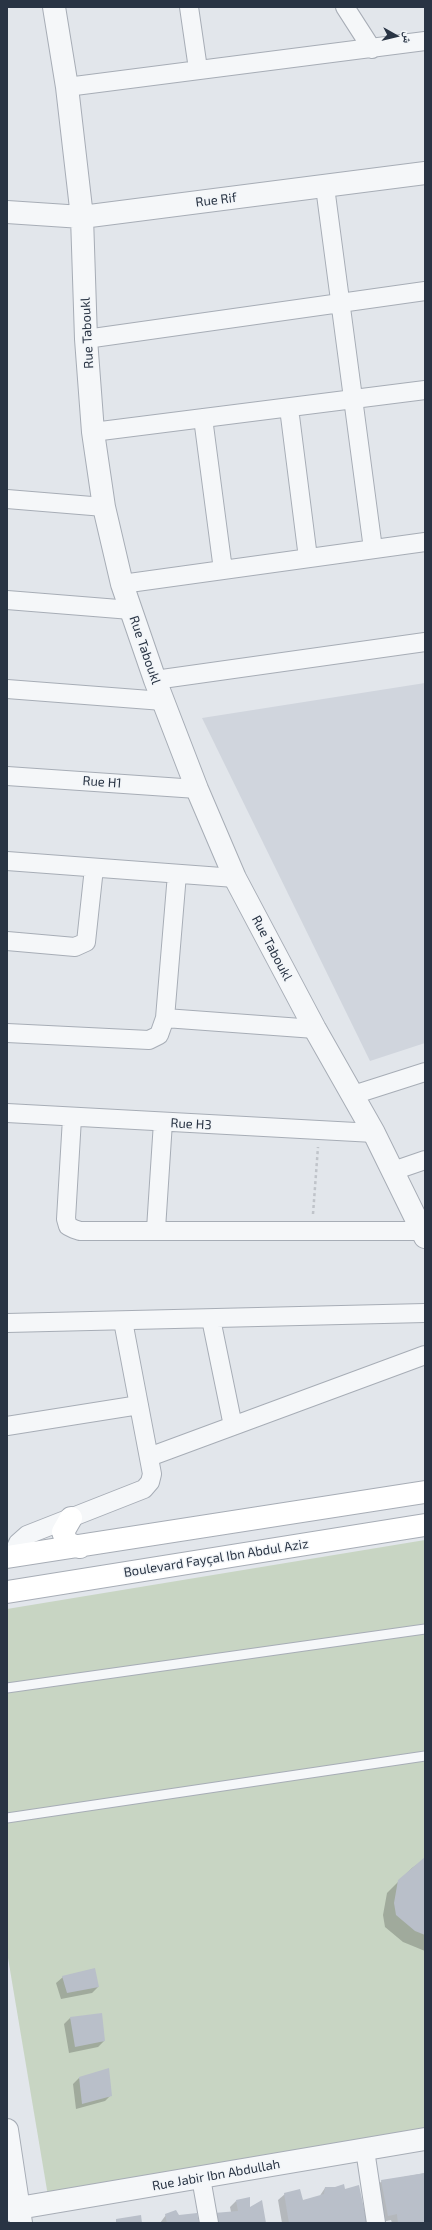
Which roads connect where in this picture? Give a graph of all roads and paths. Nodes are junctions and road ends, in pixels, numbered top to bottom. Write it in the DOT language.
graph roads {
  1 [pos="54,7"];
  2 [pos="189,7"];
  3 [pos="345,7"];
  4 [pos="425,41"];
  5 [pos="372,49"];
  6 [pos="198,69"];
  7 [pos="67,87"];
  8 [pos="425,173"];
  9 [pos="325,187"];
  10 [pos="7,212"];
  11 [pos="82,218"];
  12 [pos="425,291"];
  13 [pos="341,303"];
  14 [pos="86,339"];
  15 [pos="425,390"];
  16 [pos="354,400"];
  17 [pos="289,408"];
  18 [pos="203,418"];
  19 [pos="93,432"];
  20 [pos="7,499"];
  21 [pos="104,507"];
  22 [pos="425,542"];
  23 [pos="373,549"];
  24 [pos="308,558"];
  25 [pos="223,570"];
  26 [pos="122,584"];
  27 [pos="7,600"];
  28 [pos="131,610"];
  29 [pos="425,642"];
  30 [pos="155,680"];
  31 [pos="7,689"];
  32 [pos="163,701"];
  33 [pos="7,776"];
  34 [pos="197,788"];
  35 [pos="7,861"];
  36 [pos="94,868"];
  37 [pos="177,874"];
  38 [pos="235,878"];
  39 [pos="7,941"];
  40 [pos="165,1018"];
  41 [pos="315,1029"];
  42 [pos="7,1033"];
  43 [pos="425,1072"];
  44 [pos="353,1095"];
  45 [pos="7,1113"];
  46 [pos="72,1118"];
  47 [pos="163,1122"];
  48 [pos="319,1131"];
  49 [pos="374,1133"];
  50 [pos="425,1160"];
  51 [pos="393,1171"];
  52 [pos="156,1229"];
  53 [pos="311,1230"];
  54 [pos="423,1234"];
  55 [pos="425,1313"];
  56 [pos="211,1318"];
  57 [pos="123,1321"];
  58 [pos="7,1323"];
  59 [pos="425,1355"];
  60 [pos="139,1405"];
  61 [pos="7,1426"];
  62 [pos="233,1426"];
  63 [pos="149,1457"];
  64 [pos="425,1492"];
  65 [pos="71,1518"];
  66 [pos="425,1525"];
  67 [pos="80,1547"];
  68 [pos="9,1557"];
  69 [pos="7,1592"];
  70 [pos="425,1629"];
  71 [pos="7,1688"];
  72 [pos="425,1756"];
  73 [pos="7,1818"];
  74 [pos="7,2130"];
  75 [pos="425,2140"];
  76 [pos="365,2150"];
  77 [pos="201,2178"];
  78 [pos="15,2213"];
  79 [pos="209,2223"];
  80 [pos="376,2223"];
  1 -- 7 [label="street, Rue Taboukl"];
  2 -- 6 [label="street"];
  3 -- 5 [label="street"];
  4 -- 5 [label="street"];
  5 -- 6 [label="street"];
  6 -- 7 [label="street"];
  7 -- 11 [label="street, Rue Taboukl"];
  8 -- 9 [label="street, Rue Rif"];
  9 -- 11 [label="street, Rue Rif"];
  9 -- 13 [label="street"];
  10 -- 11 [label="street, Rue Rif"];
  11 -- 14 [label="street, Rue Taboukl"];
  12 -- 13 [label="street"];
  13 -- 14 [label="street"];
  13 -- 16 [label="street"];
  14 -- 19 [label="street, Rue Taboukl"];
  15 -- 16 [label="street"];
  16 -- 17 [label="street"];
  16 -- 23 [label="street"];
  17 -- 18 [label="street"];
  17 -- 24 [label="street"];
  18 -- 19 [label="street"];
  18 -- 25 [label="street"];
  19 -- 21 [label="street, Rue Taboukl"];
  20 -- 21 [label="street"];
  21 -- 26 [label="street, Rue Taboukl"];
  22 -- 23 [label="street"];
  23 -- 24 [label="street"];
  24 -- 25 [label="street"];
  25 -- 26 [label="street"];
  26 -- 28 [label="street, Rue Taboukl"];
  27 -- 28 [label="street"];
  28 -- 30 [label="street, Rue Taboukl"];
  29 -- 30 [label="street"];
  30 -- 32 [label="street, Rue Taboukl"];
  31 -- 32 [label="street"];
  32 -- 34 [label="street, Rue Taboukl"];
  33 -- 34 [label="street, Rue H1"];
  34 -- 38 [label="street, Rue Taboukl"];
  35 -- 36 [label="street"];
  36 -- 37 [label="street"];
  36 -- 39 [label="street"];
  37 -- 38 [label="street"];
  37 -- 40 [label="street"];
  38 -- 41 [label="street, Rue Taboukl"];
  40 -- 41 [label="street"];
  40 -- 42 [label="street"];
  41 -- 44 [label="street, Rue Taboukl"];
  43 -- 44 [label="street"];
  44 -- 49 [label="street, Rue Taboukl"];
  45 -- 46 [label="street, Rue H3"];
  46 -- 47 [label="street, Rue H3"];
  46 -- 52 [label="street"];
  47 -- 48 [label="street, Rue H3"];
  47 -- 52 [label="street"];
  48 -- 49 [label="street, Rue H3"];
  48 -- 53 [label="path"];
  49 -- 51 [label="street, Rue Taboukl"];
  50 -- 51 [label="street"];
  51 -- 54 [label="street, Rue Taboukl"];
  52 -- 53 [label="street"];
  53 -- 54 [label="street"];
  55 -- 56 [label="street"];
  56 -- 57 [label="street"];
  56 -- 62 [label="street"];
  57 -- 58 [label="street"];
  57 -- 60 [label="street"];
  59 -- 62 [label="street"];
  60 -- 61 [label="street"];
  60 -- 63 [label="street"];
  62 -- 63 [label="street"];
  63 -- 65 [label="street"];
  64 -- 67 [label="main road"];
  65 -- 67 [label="main road"];
  65 -- 68 [label="street"];
  66 -- 69 [label="main road, Boulevard Fayçal Ibn Abdul Aziz"];
  67 -- 68 [label="main road"];
  70 -- 71 [label="lane"];
  72 -- 73 [label="lane"];
  74 -- 78 [label="street"];
  75 -- 76 [label="street, Rue Jabir Ibn Abdullah"];
  76 -- 77 [label="street, Rue Jabir Ibn Abdullah"];
  76 -- 80 [label="street"];
  77 -- 78 [label="street, Rue Jabir Ibn Abdullah"];
  77 -- 79 [label="street"];
}
